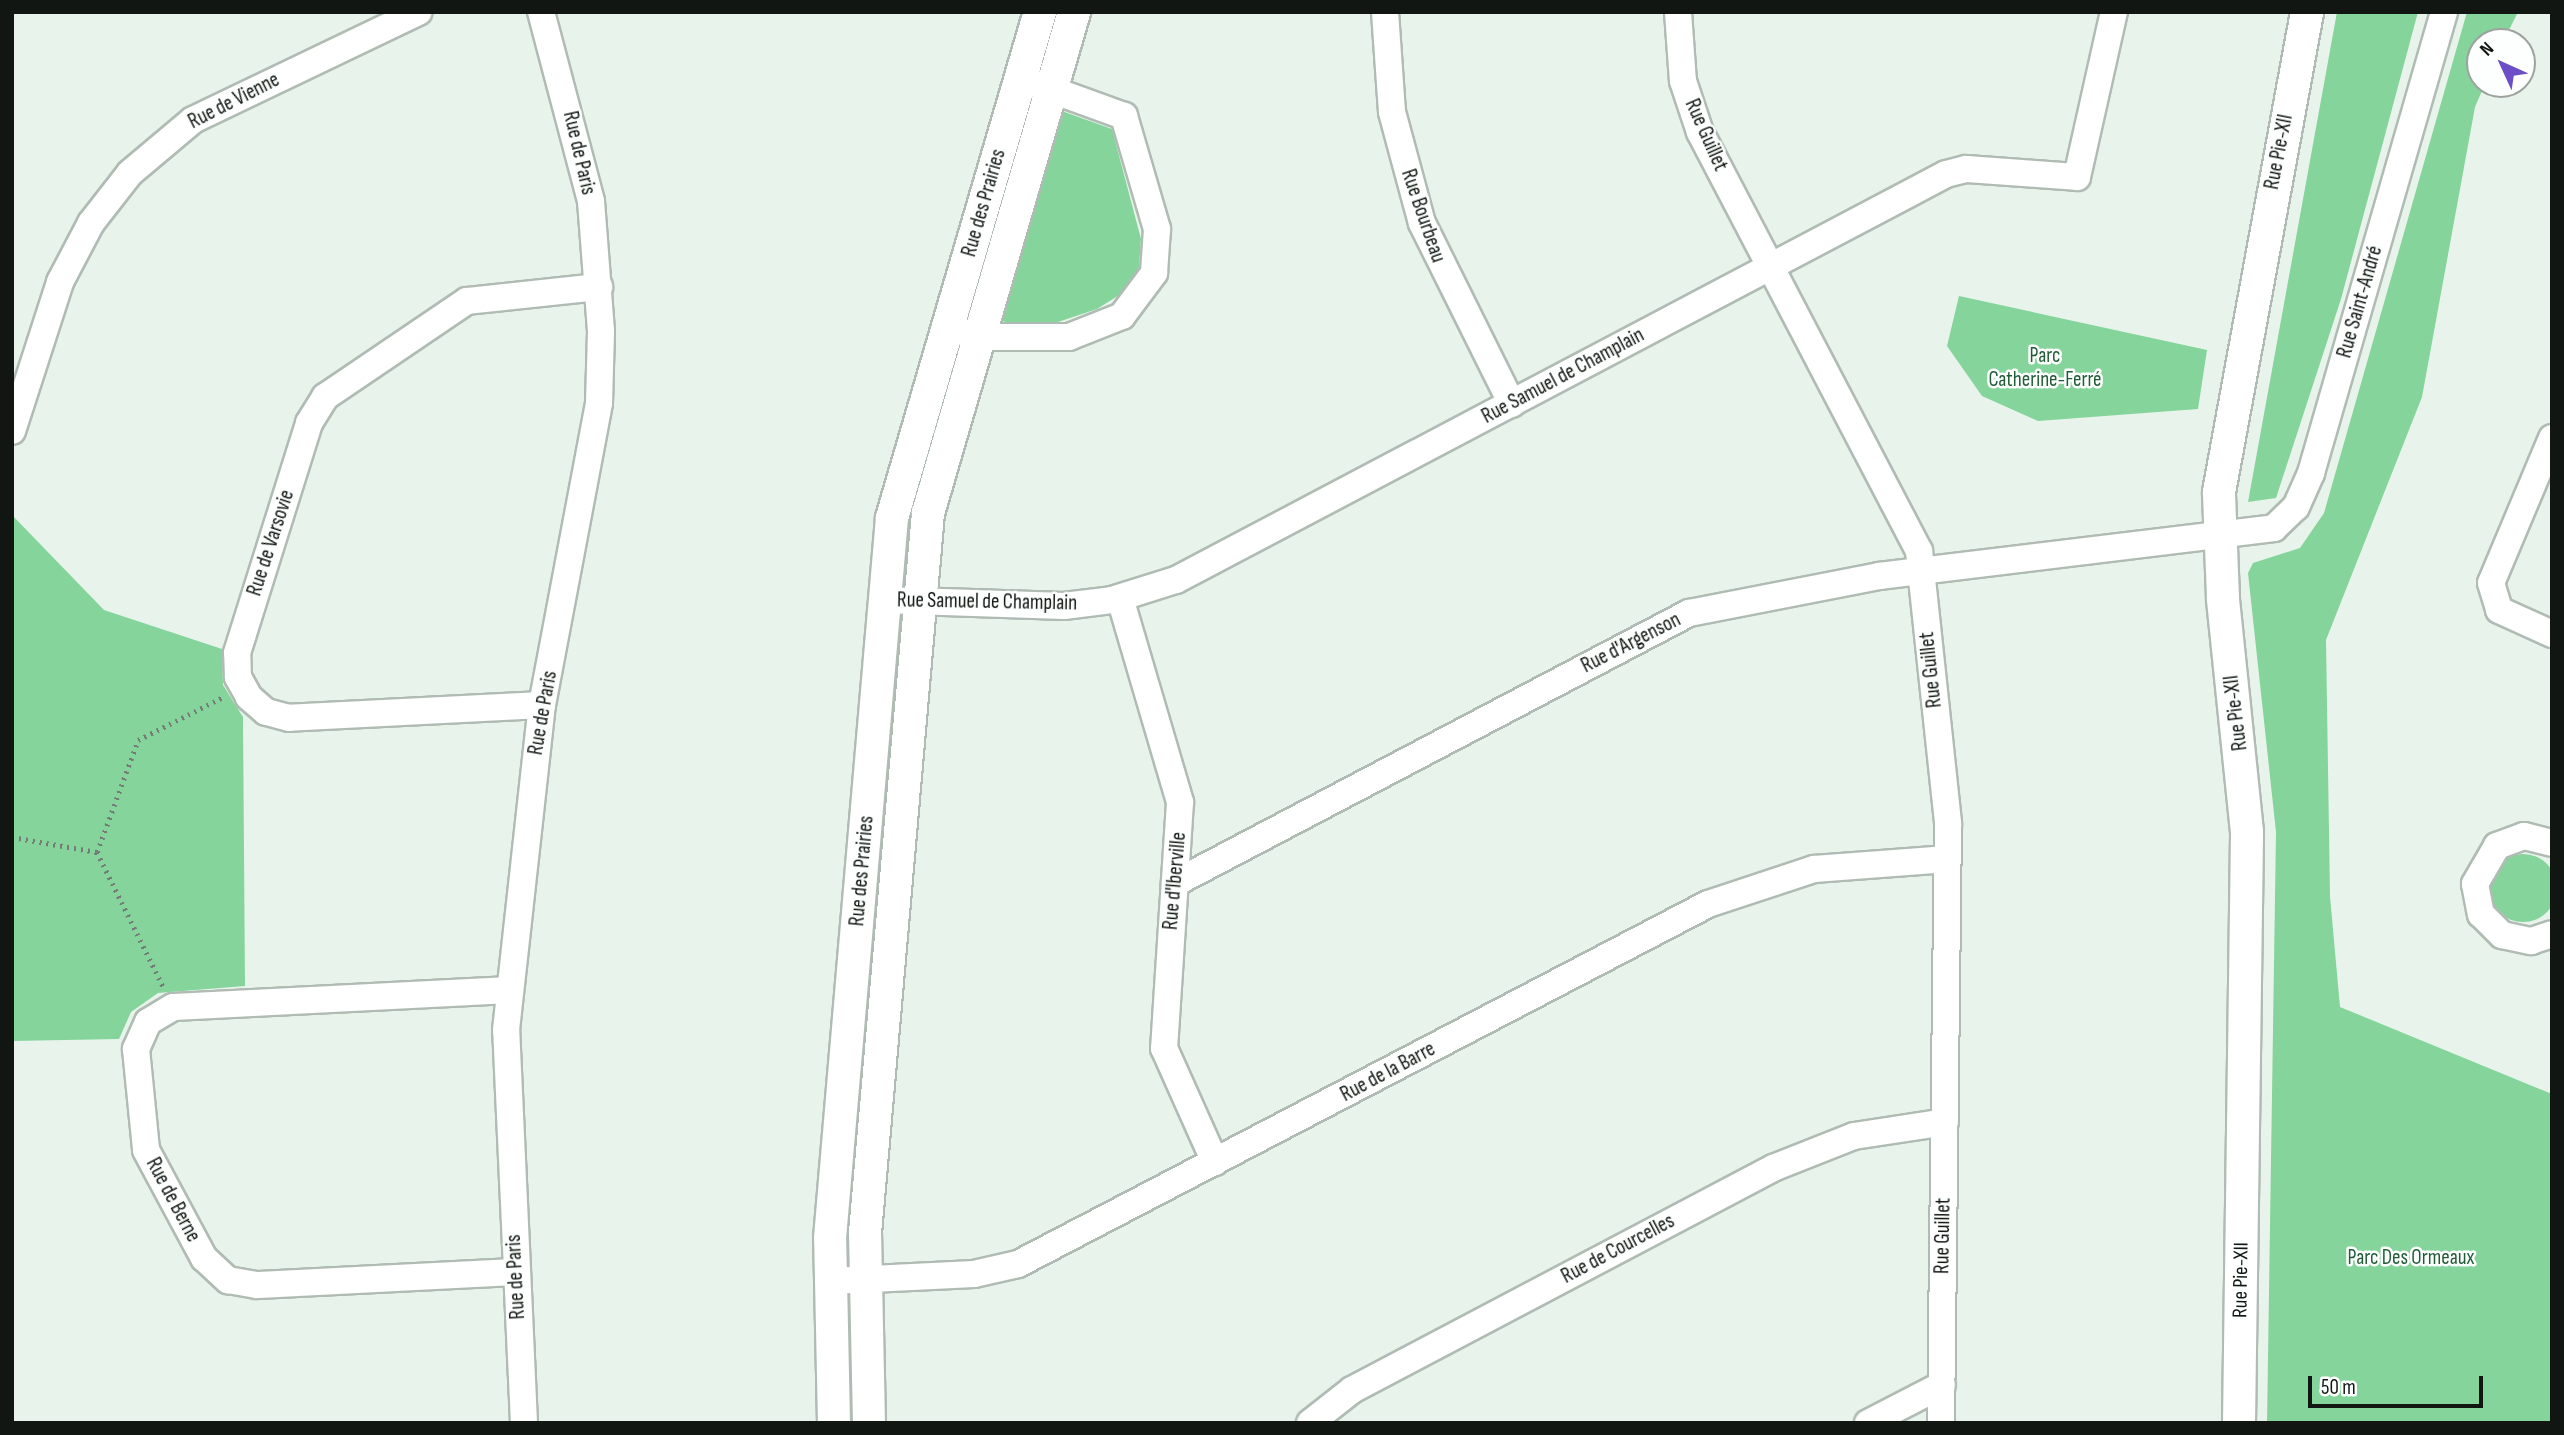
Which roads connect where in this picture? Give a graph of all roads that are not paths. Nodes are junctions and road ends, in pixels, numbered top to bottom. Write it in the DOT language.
graph roads {
  1 [pos="418,12"];
  2 [pos="541,12"];
  3 [pos="1040,12"];
  4 [pos="1385,12"];
  5 [pos="1678,12"];
  6 [pos="2114,12"];
  7 [pos="2307,12"];
  8 [pos="2444,12"];
  9 [pos="1064,15"];
  10 [pos="1021,79"];
  11 [pos="1052,89"];
  12 [pos="1772,265"];
  13 [pos="599,287"];
  14 [pos="947,327"];
  15 [pos="978,337"];
  16 [pos="1512,404"];
  17 [pos="12,431"];
  18 [pos="2552,438"];
  19 [pos="2218,537"];
  20 [pos="1921,570"];
  21 [pos="1119,598"];
  22 [pos="883,600"];
  23 [pos="920,602"];
  24 [pos="2552,634"];
  25 [pos="542,705"];
  26 [pos="2552,843"];
  27 [pos="1948,859"];
  28 [pos="1175,883"];
  29 [pos="2552,934"];
  30 [pos="510,990"];
  31 [pos="1945,1122"];
  32 [pos="1215,1162"];
  33 [pos="516,1272"];
  34 [pos="830,1281"];
  35 [pos="865,1283"];
  36 [pos="1941,1385"];
  37 [pos="524,1423"];
  38 [pos="834,1423"];
  39 [pos="869,1423"];
  40 [pos="1310,1423"];
  41 [pos="1868,1423"];
  42 [pos="1941,1423"];
  43 [pos="2239,1423"];
  1 -- 17 [label="street, Rue de Vienne"];
  2 -- 13 [label="street, Rue de Paris"];
  3 -- 10 [label="street, Rue des Prairies"];
  4 -- 16 [label="street, Rue Bourbeau"];
  5 -- 12 [label="street, Rue Guillet"];
  6 -- 12 [label="street, Rue Samuel de Champlain"];
  7 -- 19 [label="street, Rue Pie-XII"];
  8 -- 19 [label="street, Rue Saint-André"];
  9 -- 11 [label="street, Rue des Prairies"];
  10 -- 11 [label="street"];
  10 -- 14 [label="street, Rue des Prairies"];
  11 -- 15 [label="street, Rue des Prairies"];
  11 -- 15 [label="street"];
  12 -- 16 [label="street, Rue Samuel de Champlain"];
  12 -- 20 [label="street, Rue Guillet"];
  13 -- 25 [label="street, Rue de Paris"];
  13 -- 25 [label="street, Rue de Varsovie"];
  14 -- 15 [label="street"];
  14 -- 22 [label="street, Rue des Prairies"];
  15 -- 23 [label="street, Rue des Prairies"];
  16 -- 21 [label="street, Rue Samuel de Champlain"];
  18 -- 24 [label="street"];
  19 -- 20 [label="street, Rue d'Argenson"];
  19 -- 43 [label="street, Rue Pie-XII"];
  20 -- 27 [label="street, Rue Guillet"];
  20 -- 28 [label="street, Rue d'Argenson"];
  21 -- 23 [label="street, Rue Samuel de Champlain"];
  21 -- 28 [label="street, Rue d'Iberville"];
  22 -- 23 [label="street, Rue Samuel de Champlain"];
  22 -- 34 [label="street, Rue des Prairies"];
  23 -- 35 [label="street, Rue des Prairies"];
  25 -- 30 [label="street, Rue de Paris"];
  26 -- 29 [label="street"];
  27 -- 31 [label="street, Rue Guillet"];
  27 -- 32 [label="street, Rue de la Barre"];
  28 -- 32 [label="street, Rue d'Iberville"];
  30 -- 33 [label="street, Rue de Paris"];
  30 -- 33 [label="street, Rue de Berne"];
  31 -- 36 [label="street, Rue Guillet"];
  31 -- 40 [label="street, Rue de Courcelles"];
  32 -- 35 [label="street, Rue de la Barre"];
  33 -- 37 [label="street, Rue de Paris"];
  34 -- 35 [label="street, Rue de la Barre"];
  34 -- 38 [label="street, Rue des Prairies"];
  35 -- 39 [label="street, Rue des Prairies"];
  36 -- 41 [label="street"];
  36 -- 42 [label="street, Rue Guillet"];
}
